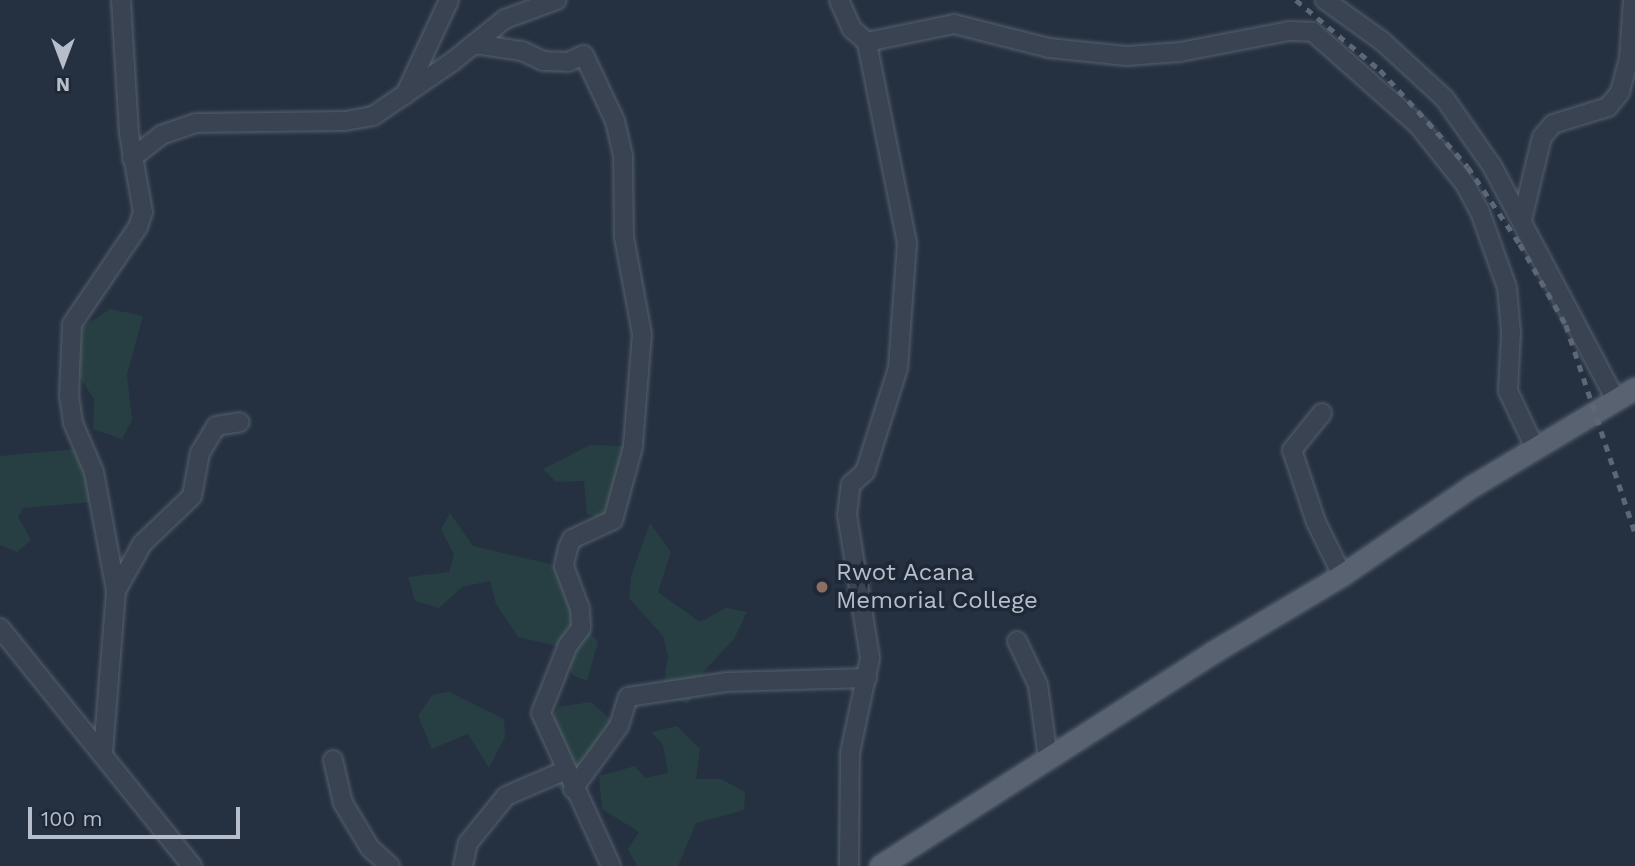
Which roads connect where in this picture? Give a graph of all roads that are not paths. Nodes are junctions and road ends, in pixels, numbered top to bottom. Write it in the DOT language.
graph roads {
  1 [pos="121,0"];
  2 [pos="449,0"];
  3 [pos="557,0"];
  4 [pos="839,0"];
  5 [pos="1325,0"];
  6 [pos="1633,0"];
  7 [pos="867,42"];
  8 [pos="475,44"];
  9 [pos="405,96"];
  10 [pos="131,158"];
  11 [pos="1522,220"];
  12 [pos="1635,388"];
  13 [pos="1615,398"];
  14 [pos="1322,412"];
  15 [pos="240,422"];
  16 [pos="1535,448"];
  17 [pos="1342,575"];
  18 [pos="116,591"];
  19 [pos="0,628"];
  20 [pos="1017,641"];
  21 [pos="867,678"];
  22 [pos="103,753"];
  23 [pos="1048,758"];
  24 [pos="333,760"];
  25 [pos="564,771"];
  26 [pos="573,789"];
  27 [pos="192,866"];
  28 [pos="390,866"];
  29 [pos="463,866"];
  30 [pos="611,866"];
  31 [pos="849,866"];
  32 [pos="880,866"];
  1 -- 10 [label="street"];
  2 -- 9 [label="street"];
  3 -- 8 [label="street"];
  4 -- 7 [label="street"];
  5 -- 11 [label="street"];
  6 -- 11 [label="street"];
  7 -- 16 [label="street"];
  7 -- 21 [label="street"];
  8 -- 9 [label="street"];
  8 -- 25 [label="street"];
  9 -- 10 [label="street"];
  10 -- 18 [label="street"];
  11 -- 13 [label="street"];
  12 -- 13 [label="main road"];
  13 -- 16 [label="main road"];
  14 -- 17 [label="street"];
  15 -- 18 [label="street"];
  16 -- 17 [label="main road"];
  17 -- 23 [label="main road"];
  18 -- 22 [label="street"];
  19 -- 22 [label="street"];
  20 -- 23 [label="street"];
  21 -- 26 [label="street"];
  21 -- 31 [label="street"];
  22 -- 27 [label="street"];
  23 -- 32 [label="main road"];
  24 -- 28 [label="street"];
  25 -- 26 [label="street"];
  25 -- 29 [label="street"];
  26 -- 30 [label="street"];
}
